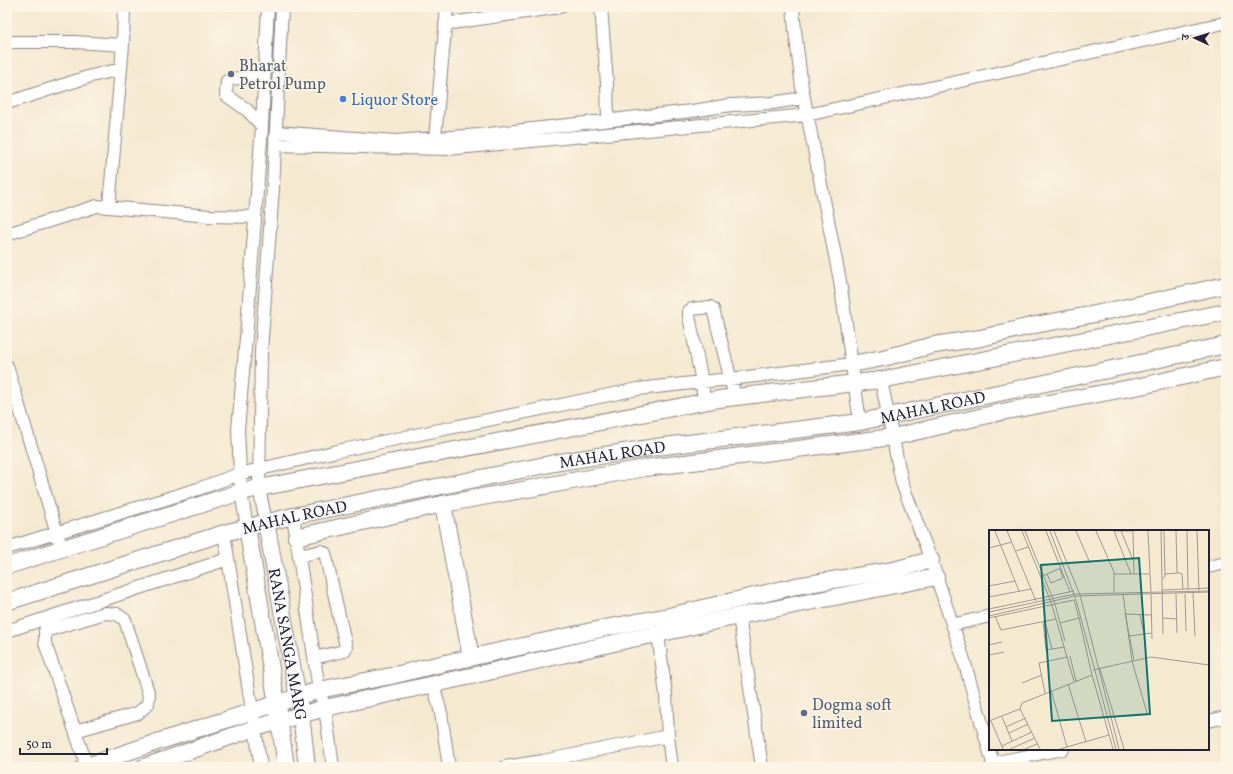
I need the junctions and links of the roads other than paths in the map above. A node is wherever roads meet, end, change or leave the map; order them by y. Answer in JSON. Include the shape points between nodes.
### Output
{"nodes":[{"id":1,"x":124,"y":7,"type":"edge"},
{"id":2,"x":268,"y":7,"type":"edge"},
{"id":3,"x":282,"y":7,"type":"edge"},
{"id":4,"x":447,"y":7,"type":"edge"},
{"id":5,"x":560,"y":7,"type":"edge"},
{"id":6,"x":601,"y":7,"type":"edge"},
{"id":7,"x":793,"y":7,"type":"edge"},
{"id":8,"x":1224,"y":23,"type":"dead end"},
{"id":9,"x":446,"y":24,"type":"junction"},
{"id":10,"x":7,"y":42,"type":"edge"},
{"id":11,"x":20,"y":42,"type":"junction"},
{"id":12,"x":123,"y":44,"type":"junction"},
{"id":13,"x":7,"y":47,"type":"edge"},
{"id":14,"x":121,"y":69,"type":"junction"},
{"id":15,"x":264,"y":71,"type":"junction"},
{"id":16,"x":804,"y":98,"type":"junction"},
{"id":17,"x":7,"y":103,"type":"edge"},
{"id":18,"x":807,"y":115,"type":"junction"},
{"id":19,"x":608,"y":120,"type":"junction"},
{"id":20,"x":262,"y":126,"type":"junction"},
{"id":21,"x":276,"y":132,"type":"junction"},
{"id":22,"x":435,"y":138,"type":"junction"},
{"id":23,"x":275,"y":145,"type":"junction"},
{"id":24,"x":109,"y":207,"type":"junction"},
{"id":25,"x":255,"y":217,"type":"junction"},
{"id":26,"x":7,"y":234,"type":"edge"},
{"id":27,"x":1226,"y":285,"type":"edge"},
{"id":28,"x":1226,"y":312,"type":"edge"},
{"id":29,"x":1226,"y":345,"type":"edge"},
{"id":30,"x":852,"y":364,"type":"junction"},
{"id":31,"x":7,"y":366,"type":"edge"},
{"id":32,"x":1226,"y":367,"type":"edge"},
{"id":33,"x":731,"y":379,"type":"junction"},
{"id":34,"x":881,"y":380,"type":"junction"},
{"id":35,"x":702,"y":382,"type":"junction"},
{"id":36,"x":854,"y":384,"type":"junction"},
{"id":37,"x":11,"y":394,"type":"edge"},
{"id":38,"x":735,"y":397,"type":"junction"},
{"id":39,"x":704,"y":402,"type":"junction"},
{"id":40,"x":889,"y":416,"type":"junction"},
{"id":41,"x":860,"y":422,"type":"junction"},
{"id":42,"x":894,"y":437,"type":"junction"},
{"id":43,"x":404,"y":438,"type":"junction"},
{"id":44,"x":408,"y":459,"type":"junction"},
{"id":45,"x":535,"y":467,"type":"junction"},
{"id":46,"x":260,"y":469,"type":"junction"},
{"id":47,"x":239,"y":474,"type":"junction"},
{"id":48,"x":538,"y":487,"type":"junction"},
{"id":49,"x":259,"y":488,"type":"junction"},
{"id":50,"x":241,"y":492,"type":"junction"},
{"id":51,"x":443,"y":504,"type":"junction"},
{"id":52,"x":293,"y":516,"type":"junction"},
{"id":53,"x":266,"y":522,"type":"junction"},
{"id":54,"x":247,"y":527,"type":"junction"},
{"id":55,"x":58,"y":532,"type":"junction"},
{"id":56,"x":224,"y":533,"type":"junction"},
{"id":57,"x":296,"y":537,"type":"junction"},
{"id":58,"x":7,"y":548,"type":"edge"},
{"id":59,"x":61,"y":549,"type":"junction"},
{"id":60,"x":299,"y":556,"type":"junction"},
{"id":61,"x":228,"y":559,"type":"junction"},
{"id":62,"x":931,"y":560,"type":"junction"},
{"id":63,"x":1226,"y":563,"type":"edge"},
{"id":64,"x":7,"y":566,"type":"edge"},
{"id":65,"x":1209,"y":567,"type":"edge"},
{"id":66,"x":936,"y":576,"type":"junction"},
{"id":67,"x":7,"y":602,"type":"edge"},
{"id":68,"x":739,"y":616,"type":"junction"},
{"id":69,"x":989,"y":616,"type":"edge"},
{"id":70,"x":44,"y":625,"type":"junction"},
{"id":71,"x":952,"y":625,"type":"junction"},
{"id":72,"x":7,"y":631,"type":"edge"},
{"id":73,"x":658,"y":634,"type":"junction"},
{"id":74,"x":314,"y":658,"type":"junction"},
{"id":75,"x":471,"y":658,"type":"junction"},
{"id":76,"x":434,"y":684,"type":"junction"},
{"id":77,"x":319,"y":690,"type":"junction"},
{"id":78,"x":298,"y":697,"type":"junction"},
{"id":79,"x":277,"y":704,"type":"junction"},
{"id":80,"x":325,"y":708,"type":"junction"},
{"id":81,"x":252,"y":711,"type":"junction"},
{"id":82,"x":301,"y":714,"type":"junction"},
{"id":83,"x":1226,"y":717,"type":"edge"},
{"id":84,"x":280,"y":721,"type":"junction"},
{"id":85,"x":1209,"y":721,"type":"edge"},
{"id":86,"x":255,"y":728,"type":"junction"},
{"id":87,"x":75,"y":731,"type":"junction"},
{"id":88,"x":668,"y":736,"type":"junction"},
{"id":89,"x":1059,"y":750,"type":"edge"},
{"id":90,"x":993,"y":765,"type":"edge"},
{"id":91,"x":86,"y":766,"type":"edge"},
{"id":92,"x":144,"y":767,"type":"edge"},
{"id":93,"x":261,"y":767,"type":"edge"},
{"id":94,"x":286,"y":767,"type":"edge"},
{"id":95,"x":307,"y":767,"type":"edge"},
{"id":96,"x":333,"y":767,"type":"edge"},
{"id":97,"x":449,"y":767,"type":"edge"},
{"id":98,"x":505,"y":767,"type":"edge"},
{"id":99,"x":672,"y":767,"type":"edge"},
{"id":100,"x":762,"y":767,"type":"edge"}],
"edges":[{"from":1,"to":12,"type":"street"},
{"from":2,"to":15,"type":"street"},
{"from":3,"to":21,"type":"street"},
{"from":4,"to":9,"type":"street"},
{"from":5,"to":9,"type":"street"},
{"from":6,"to":19,"type":"street"},
{"from":7,"to":16,"type":"street"},
{"from":8,"to":18,"type":"street"},
{"from":9,"to":22,"type":"street"},
{"from":10,"to":11,"type":"street"},
{"from":11,"to":12,"type":"street"},
{"from":11,"to":13,"type":"street"},
{"from":12,"to":14,"type":"street"},
{"from":14,"to":17,"type":"street"},
{"from":14,"to":24,"type":"street"},
{"from":15,"to":20,"type":"street"},
{"from":15,"to":20,"type":"street","via":[[251,77],[230,79],[226,86],[226,95],[247,110]]},
{"from":16,"to":18,"type":"street"},
{"from":16,"to":19,"type":"street"},
{"from":18,"to":23,"type":"street","via":[[446,149]]},
{"from":18,"to":30,"type":"street","via":[[840,281]]},
{"from":19,"to":22,"type":"street","via":[[479,136]]},
{"from":20,"to":25,"type":"street"},
{"from":21,"to":22,"type":"street","via":[[395,141]]},
{"from":21,"to":23,"type":"street"},
{"from":23,"to":46,"type":"street","via":[[261,352]]},
{"from":24,"to":25,"type":"street","via":[[209,216]]},
{"from":24,"to":26,"type":"street","via":[[97,206]]},
{"from":25,"to":47,"type":"street","via":[[238,430]]},
{"from":27,"to":30,"type":"main road"},
{"from":28,"to":34,"type":"main road","name":"MAHAL ROAD"},
{"from":29,"to":40,"type":"main road","name":"MAHAL ROAD"},
{"from":30,"to":33,"type":"street"},
{"from":30,"to":36,"type":"street"},
{"from":31,"to":37,"type":"street"},
{"from":32,"to":42,"type":"main road","via":[[1002,412]]},
{"from":33,"to":35,"type":"street"},
{"from":33,"to":35,"type":"street","via":[[715,313],[710,307],[689,311]]},
{"from":33,"to":38,"type":"street"},
{"from":34,"to":36,"type":"main road","name":"MAHAL ROAD"},
{"from":34,"to":40,"type":"street"},
{"from":35,"to":39,"type":"street"},
{"from":35,"to":43,"type":"street","via":[[638,389]]},
{"from":36,"to":38,"type":"main road","name":"MAHAL ROAD"},
{"from":36,"to":41,"type":"street"},
{"from":37,"to":55,"type":"street"},
{"from":38,"to":39,"type":"main road","name":"MAHAL ROAD"},
{"from":39,"to":44,"type":"main road","name":"MAHAL ROAD"},
{"from":40,"to":41,"type":"main road","name":"MAHAL ROAD"},
{"from":40,"to":42,"type":"street"},
{"from":41,"to":45,"type":"main road","name":"MAHAL ROAD","via":[[656,447]]},
{"from":42,"to":48,"type":"main road","via":[[645,468]]},
{"from":42,"to":62,"type":"street","via":[[902,483]]},
{"from":43,"to":44,"type":"street"},
{"from":43,"to":46,"type":"street"},
{"from":44,"to":49,"type":"main road","name":"MAHAL ROAD"},
{"from":45,"to":48,"type":"main road"},
{"from":45,"to":52,"type":"main road","name":"MAHAL ROAD"},
{"from":46,"to":47,"type":"street"},
{"from":46,"to":49,"type":"street"},
{"from":47,"to":50,"type":"street"},
{"from":47,"to":55,"type":"street"},
{"from":48,"to":51,"type":"main road"},
{"from":49,"to":50,"type":"main road","name":"MAHAL ROAD"},
{"from":49,"to":53,"type":"street"},
{"from":50,"to":54,"type":"street"},
{"from":50,"to":59,"type":"main road","name":"MAHAL ROAD"},
{"from":51,"to":57,"type":"main road"},
{"from":51,"to":75,"type":"main road"},
{"from":52,"to":53,"type":"main road","name":"MAHAL ROAD"},
{"from":52,"to":57,"type":"street"},
{"from":53,"to":54,"type":"main road","name":"MAHAL ROAD"},
{"from":53,"to":78,"type":"main road","name":"RANA SANGA MARG"},
{"from":54,"to":56,"type":"main road","name":"MAHAL ROAD"},
{"from":54,"to":79,"type":"main road","name":"RANA SANGA MARG"},
{"from":55,"to":58,"type":"street"},
{"from":55,"to":59,"type":"street"},
{"from":56,"to":61,"type":"street"},
{"from":56,"to":67,"type":"main road","name":"MAHAL ROAD"},
{"from":57,"to":60,"type":"street"},
{"from":59,"to":64,"type":"main road","name":"MAHAL ROAD"},
{"from":60,"to":74,"type":"street"},
{"from":60,"to":74,"type":"street","via":[[321,551],[325,553],[346,647],[344,651]]},
{"from":61,"to":70,"type":"street"},
{"from":61,"to":81,"type":"street"},
{"from":62,"to":66,"type":"street"},
{"from":62,"to":75,"type":"main road","via":[[894,570],[796,586]]},
{"from":63,"to":65,"type":"street"},
{"from":66,"to":68,"type":"main road"},
{"from":66,"to":71,"type":"street"},
{"from":68,"to":73,"type":"main road"},
{"from":68,"to":100,"type":"street"},
{"from":69,"to":71,"type":"street"},
{"from":70,"to":72,"type":"street"},
{"from":70,"to":87,"type":"street","via":[[45,643]]},
{"from":70,"to":87,"type":"street","via":[[105,613],[117,614],[125,620],[149,695],[148,704],[138,713]]},
{"from":71,"to":90,"type":"street"},
{"from":73,"to":76,"type":"main road"},
{"from":73,"to":88,"type":"street","via":[[666,695]]},
{"from":74,"to":77,"type":"street"},
{"from":75,"to":77,"type":"main road"},
{"from":76,"to":80,"type":"main road"},
{"from":76,"to":97,"type":"street","via":[[442,713]]},
{"from":77,"to":78,"type":"main road"},
{"from":77,"to":80,"type":"street"},
{"from":78,"to":79,"type":"main road"},
{"from":78,"to":82,"type":"main road","name":"RANA SANGA MARG"},
{"from":79,"to":81,"type":"main road"},
{"from":79,"to":84,"type":"main road","name":"RANA SANGA MARG"},
{"from":80,"to":82,"type":"main road"},
{"from":80,"to":96,"type":"street"},
{"from":81,"to":86,"type":"street"},
{"from":81,"to":91,"type":"main road"},
{"from":82,"to":84,"type":"main road"},
{"from":82,"to":95,"type":"main road","name":"RANA SANGA MARG"},
{"from":83,"to":85,"type":"street"},
{"from":84,"to":86,"type":"main road"},
{"from":84,"to":94,"type":"main road","name":"RANA SANGA MARG"},
{"from":86,"to":92,"type":"main road"},
{"from":86,"to":93,"type":"street"},
{"from":87,"to":91,"type":"street"},
{"from":88,"to":98,"type":"street"},
{"from":88,"to":99,"type":"street"},
{"from":89,"to":90,"type":"street"}]}
